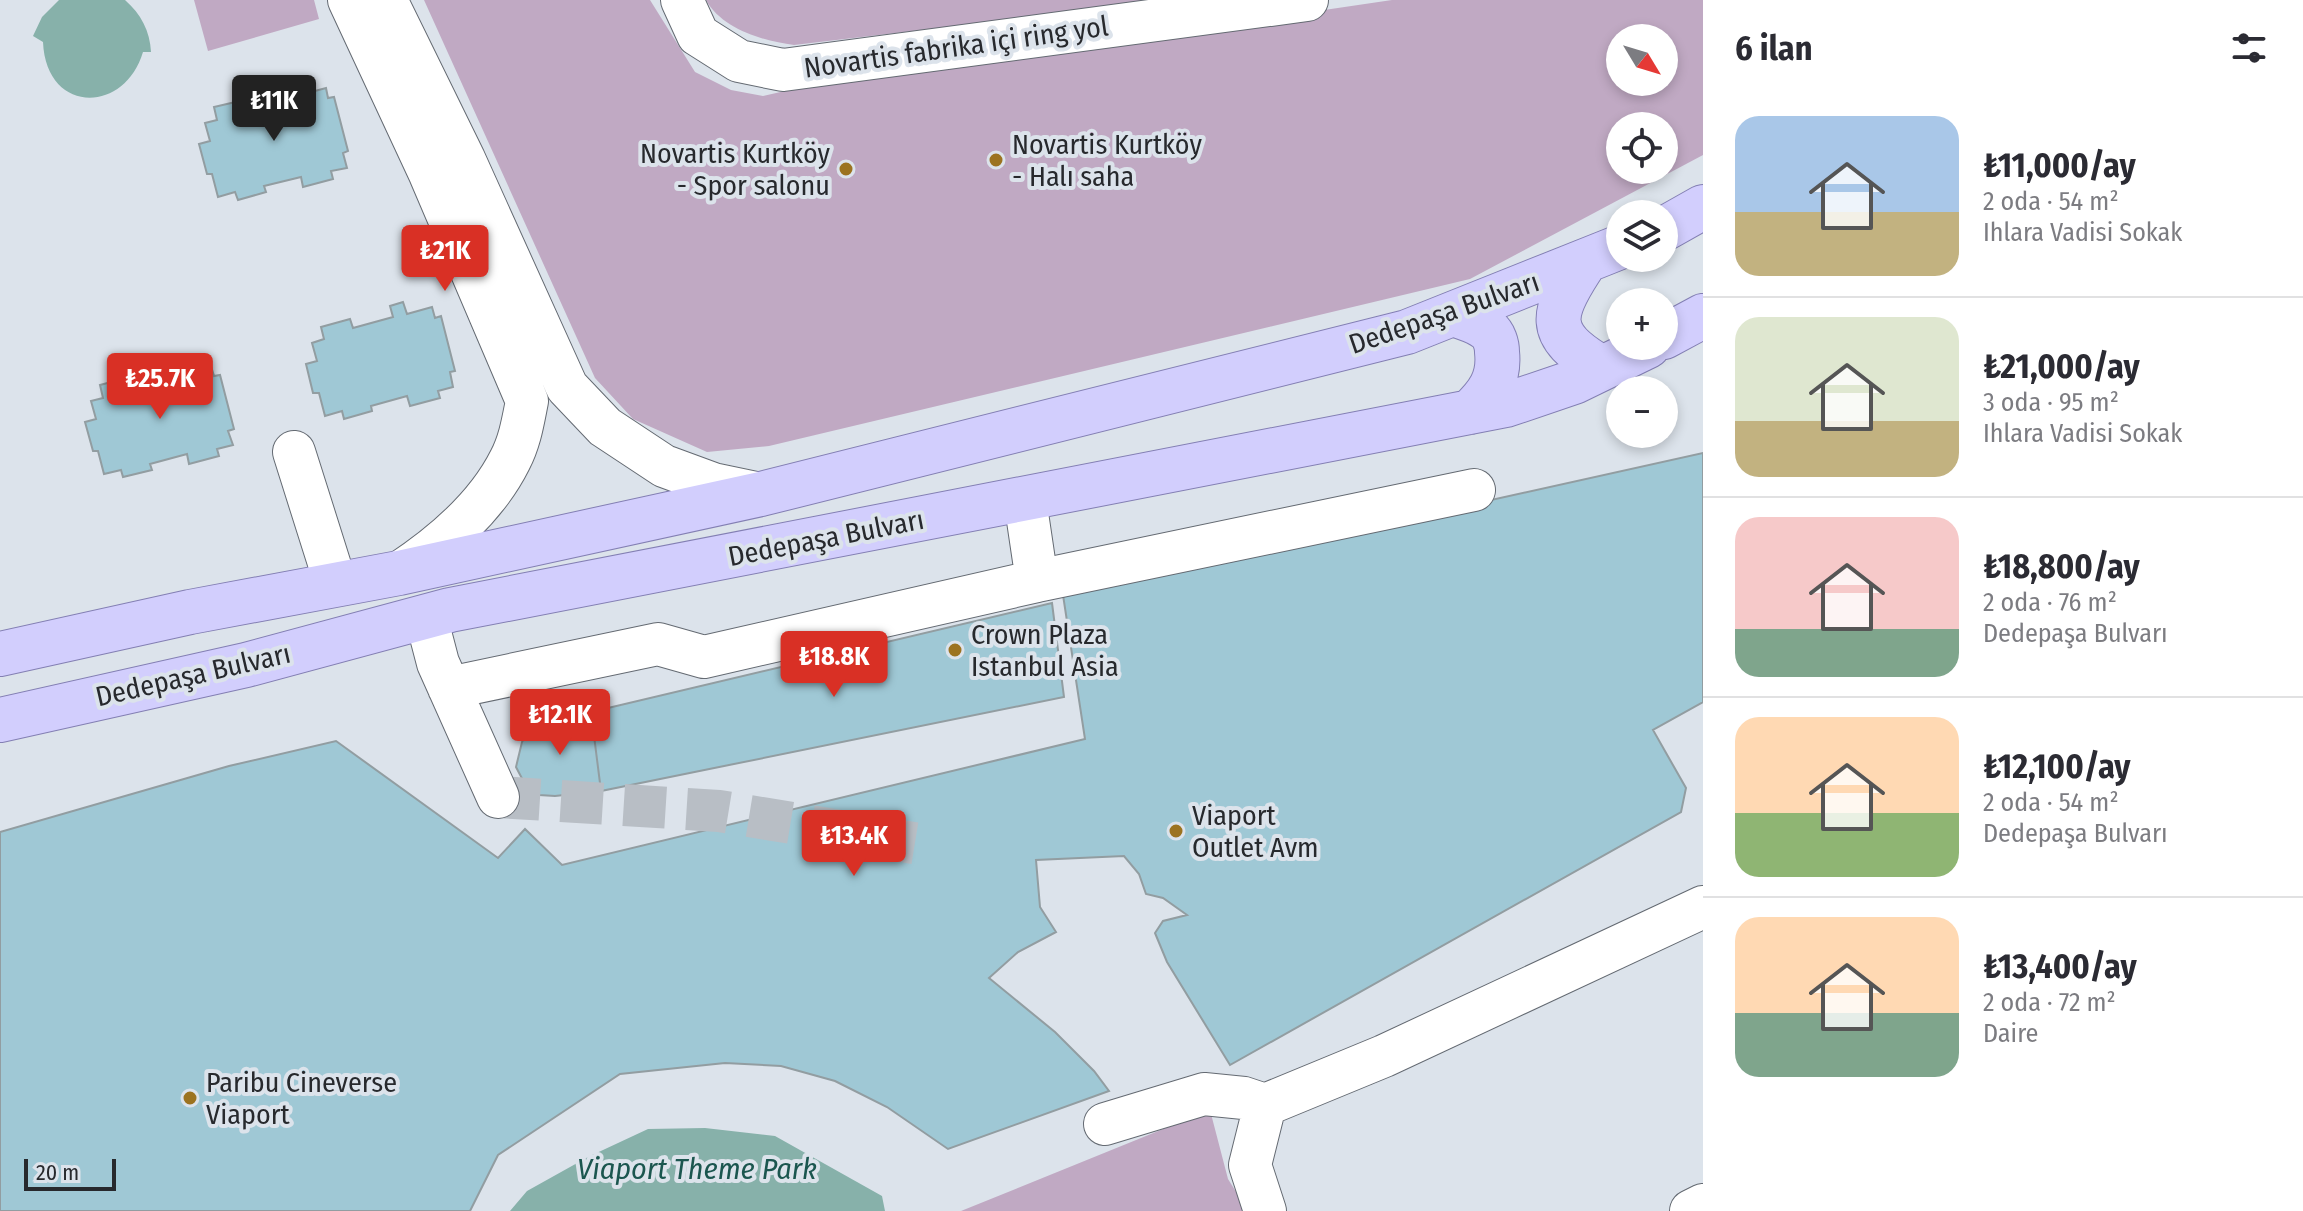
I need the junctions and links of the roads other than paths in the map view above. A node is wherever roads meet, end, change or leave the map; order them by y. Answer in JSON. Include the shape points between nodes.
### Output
{"nodes":[{"id":1,"x":349,"y":0,"type":"edge"},
{"id":2,"x":386,"y":0,"type":"edge"},
{"id":3,"x":682,"y":0,"type":"edge"},
{"id":4,"x":1307,"y":0,"type":"edge"},
{"id":5,"x":1703,"y":207,"type":"edge"},
{"id":6,"x":1678,"y":221,"type":"edge"},
{"id":7,"x":1602,"y":255,"type":"edge"},
{"id":8,"x":1454,"y":314,"type":"junction"},
{"id":9,"x":1703,"y":316,"type":"edge"},
{"id":10,"x":1678,"y":329,"type":"edge"},
{"id":11,"x":1619,"y":360,"type":"edge"},
{"id":12,"x":1602,"y":368,"type":"junction"},
{"id":13,"x":1470,"y":412,"type":"junction"},
{"id":14,"x":294,"y":452,"type":"dead end"},
{"id":15,"x":1474,"y":490,"type":"dead end"},
{"id":16,"x":761,"y":494,"type":"junction"},
{"id":17,"x":1025,"y":500,"type":"junction"},
{"id":18,"x":399,"y":573,"type":"junction"},
{"id":19,"x":1037,"y":581,"type":"junction"},
{"id":20,"x":336,"y":585,"type":"junction"},
{"id":21,"x":426,"y":617,"type":"junction"},
{"id":22,"x":0,"y":654,"type":"edge"},
{"id":23,"x":449,"y":688,"type":"junction"},
{"id":24,"x":0,"y":720,"type":"edge"},
{"id":25,"x":498,"y":797,"type":"dead end"},
{"id":26,"x":1703,"y":907,"type":"edge"},
{"id":27,"x":1265,"y":1105,"type":"junction"},
{"id":28,"x":1105,"y":1124,"type":"dead end"},
{"id":29,"x":1703,"y":1205,"type":"edge"},
{"id":30,"x":1265,"y":1211,"type":"edge"},
{"id":31,"x":1691,"y":1211,"type":"edge"}],
"edges":[{"from":1,"to":18,"type":"street","via":[[527,401],[510,460],[480,505],[435,549]]},
{"from":2,"to":16,"type":"street","via":[[567,387],[605,427],[664,466]]},
{"from":3,"to":4,"type":"street","name":"Novartis fabrika içi ring yol","via":[[698,35],[739,61],[783,70]]},
{"from":5,"to":6,"type":"main road"},
{"from":7,"to":8,"type":"main road","name":"Dedepaşa Bulvarı"},
{"from":7,"to":12,"type":"main road","via":[[1566,290],[1557,313],[1560,332],[1571,348]]},
{"from":8,"to":13,"type":"main road","via":[[1491,332],[1497,346],[1494,383]]},
{"from":8,"to":16,"type":"main road","name":"Dedepaşa Bulvarı","via":[[1392,336]]},
{"from":9,"to":10,"type":"main road"},
{"from":11,"to":12,"type":"main road","name":"Dedepaşa Bulvarı"},
{"from":12,"to":13,"type":"main road","name":"Dedepaşa Bulvarı","via":[[1506,405]]},
{"from":13,"to":17,"type":"main road","name":"Dedepaşa Bulvarı"},
{"from":14,"to":20,"type":"street"},
{"from":15,"to":19,"type":"street"},
{"from":16,"to":18,"type":"main road","name":"Dedepaşa Bulvarı"},
{"from":17,"to":19,"type":"street"},
{"from":17,"to":21,"type":"main road","name":"Dedepaşa Bulvarı"},
{"from":18,"to":20,"type":"main road","name":"Dedepaşa Bulvarı"},
{"from":19,"to":23,"type":"street","via":[[704,657],[658,644]]},
{"from":20,"to":22,"type":"main road","name":"Dedepaşa Bulvarı"},
{"from":21,"to":23,"type":"street"},
{"from":21,"to":24,"type":"main road","name":"Dedepaşa Bulvarı","via":[[246,665]]},
{"from":23,"to":25,"type":"street"},
{"from":26,"to":27,"type":"street","via":[[1384,1056]]},
{"from":27,"to":28,"type":"street","via":[[1204,1094]]},
{"from":27,"to":30,"type":"street","via":[[1250,1165]]},
{"from":29,"to":31,"type":"street"}]}
